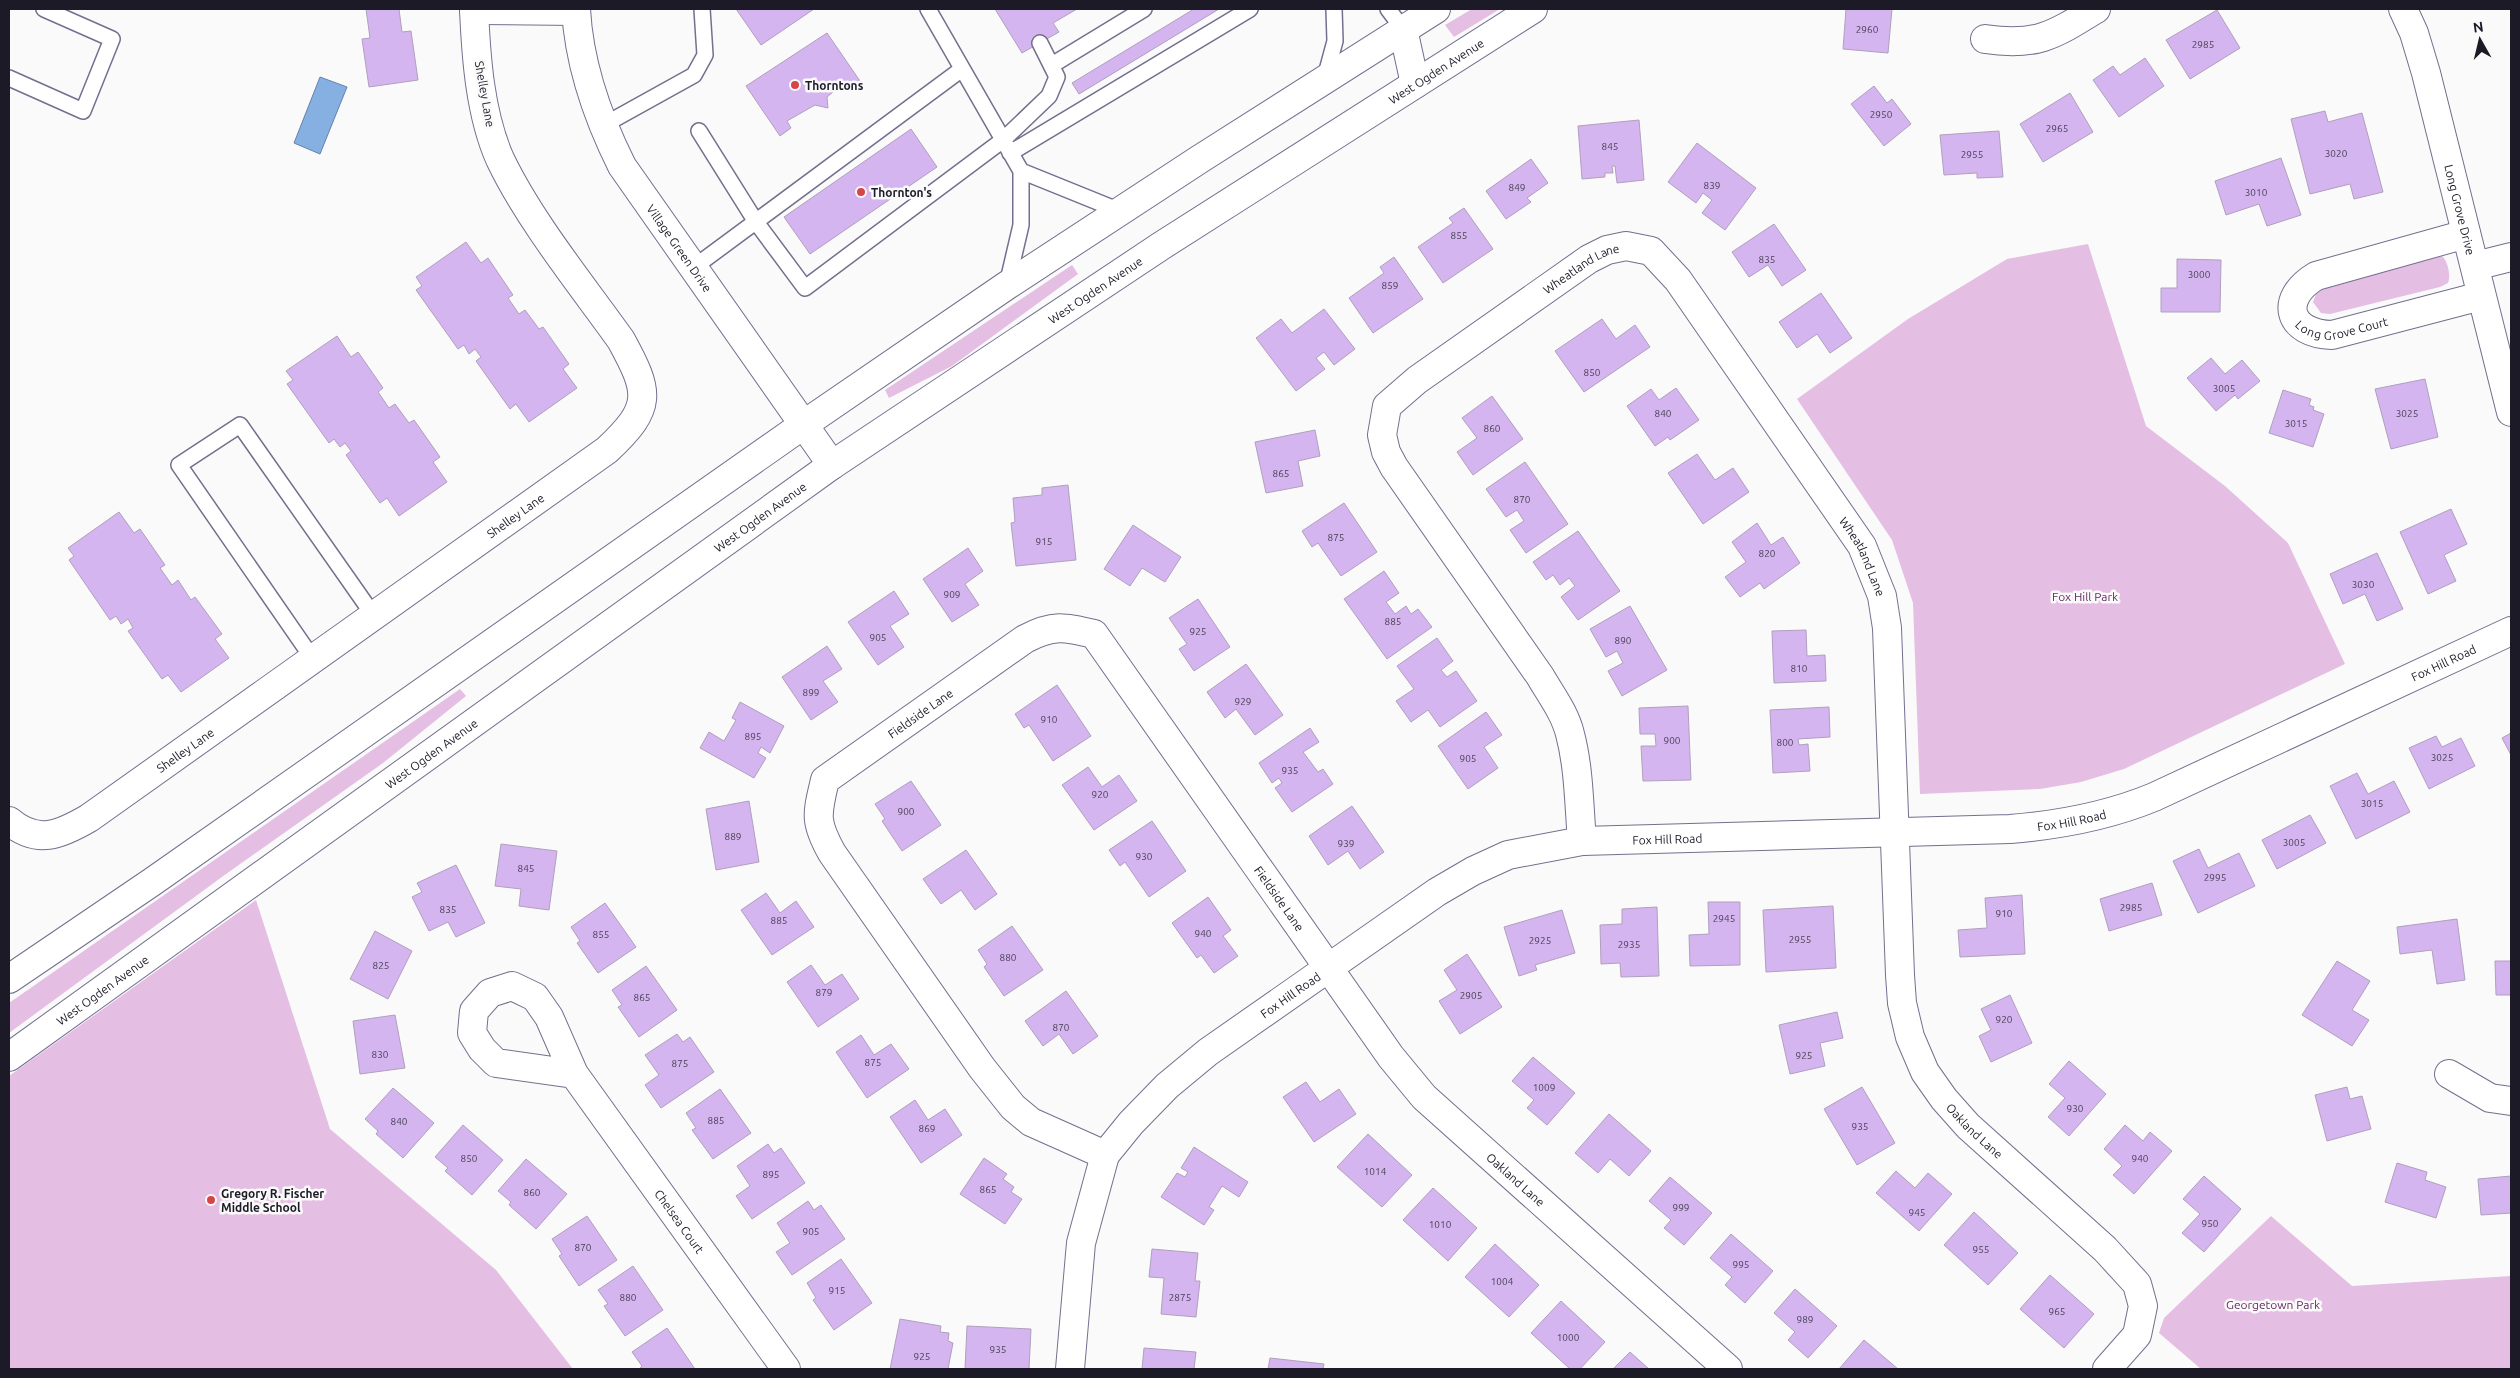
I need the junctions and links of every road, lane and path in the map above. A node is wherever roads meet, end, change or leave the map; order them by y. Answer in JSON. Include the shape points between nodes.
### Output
{"nodes":[{"id":1,"x":44,"y":9,"type":"edge"},
{"id":2,"x":702,"y":9,"type":"edge"},
{"id":3,"x":928,"y":9,"type":"edge"},
{"id":4,"x":1144,"y":9,"type":"edge"},
{"id":5,"x":1250,"y":9,"type":"edge"},
{"id":6,"x":1334,"y":9,"type":"edge"},
{"id":7,"x":1436,"y":9,"type":"edge"},
{"id":8,"x":1533,"y":9,"type":"edge"},
{"id":9,"x":2096,"y":9,"type":"edge"},
{"id":10,"x":2403,"y":9,"type":"edge"},
{"id":11,"x":474,"y":10,"type":"edge"},
{"id":12,"x":576,"y":10,"type":"edge"},
{"id":13,"x":1396,"y":19,"type":"edge"},
{"id":14,"x":1985,"y":40,"type":"dead end"},
{"id":15,"x":1040,"y":43,"type":"dead end"},
{"id":16,"x":1052,"y":65,"type":"junction"},
{"id":17,"x":962,"y":69,"type":"junction"},
{"id":18,"x":9,"y":78,"type":"edge"},
{"id":19,"x":1325,"y":81,"type":"junction"},
{"id":20,"x":1415,"y":84,"type":"junction"},
{"id":21,"x":602,"y":126,"type":"junction"},
{"id":22,"x":699,"y":131,"type":"dead end"},
{"id":23,"x":1007,"y":146,"type":"junction"},
{"id":24,"x":1021,"y":171,"type":"junction"},
{"id":25,"x":1120,"y":211,"type":"junction"},
{"id":26,"x":756,"y":222,"type":"junction"},
{"id":27,"x":2466,"y":234,"type":"junction"},
{"id":28,"x":2511,"y":256,"type":"edge"},
{"id":29,"x":2474,"y":266,"type":"junction"},
{"id":30,"x":693,"y":268,"type":"junction"},
{"id":31,"x":1006,"y":286,"type":"junction"},
{"id":32,"x":2481,"y":296,"type":"junction"},
{"id":33,"x":2511,"y":412,"type":"edge"},
{"id":34,"x":803,"y":425,"type":"junction"},
{"id":35,"x":832,"y":465,"type":"junction"},
{"id":36,"x":374,"y":616,"type":"junction"},
{"id":37,"x":2511,"y":631,"type":"edge"},
{"id":38,"x":313,"y":659,"type":"junction"},
{"id":39,"x":9,"y":821,"type":"edge"},
{"id":40,"x":1895,"y":833,"type":"junction"},
{"id":41,"x":1582,"y":840,"type":"junction"},
{"id":42,"x":1329,"y":968,"type":"junction"},
{"id":43,"x":9,"y":979,"type":"edge"},
{"id":44,"x":9,"y":1057,"type":"edge"},
{"id":45,"x":574,"y":1074,"type":"dead end"},
{"id":46,"x":2449,"y":1074,"type":"dead end"},
{"id":47,"x":2511,"y":1101,"type":"edge"},
{"id":48,"x":1105,"y":1154,"type":"junction"},
{"id":49,"x":786,"y":1369,"type":"edge"},
{"id":50,"x":1070,"y":1369,"type":"edge"},
{"id":51,"x":1728,"y":1369,"type":"edge"},
{"id":52,"x":2106,"y":1369,"type":"edge"}],
"edges":[{"from":1,"to":18,"type":"lane","via":[[112,39],[83,111]]},
{"from":2,"to":21,"type":"lane","via":[[705,55],[694,75]]},
{"from":3,"to":17,"type":"lane"},
{"from":4,"to":16,"type":"lane"},
{"from":5,"to":23,"type":"lane"},
{"from":6,"to":19,"type":"lane","via":[[1335,41]]},
{"from":7,"to":13,"type":"street"},
{"from":8,"to":20,"type":"street","name":"West Ogden Avenue"},
{"from":9,"to":14,"type":"street","via":[[2057,33],[2035,40],[2010,43]]},
{"from":10,"to":27,"type":"street","name":"Long Grove Drive","via":[[2426,73]]},
{"from":11,"to":12,"type":"street"},
{"from":11,"to":36,"type":"street","name":"Shelley Lane","via":[[488,121],[500,157],[521,198],[621,340],[642,386],[642,408],[629,430],[607,450]]},
{"from":12,"to":21,"type":"street","name":"Village Green Drive","via":[[582,61]]},
{"from":13,"to":19,"type":"street"},
{"from":13,"to":20,"type":"street"},
{"from":15,"to":16,"type":"lane"},
{"from":16,"to":23,"type":"lane","via":[[1057,77],[1049,96]]},
{"from":17,"to":23,"type":"lane"},
{"from":17,"to":26,"type":"lane"},
{"from":19,"to":25,"type":"street"},
{"from":20,"to":35,"type":"street","name":"West Ogden Avenue","via":[[1161,246]]},
{"from":21,"to":30,"type":"street","name":"Village Green Drive","via":[[622,166]]},
{"from":22,"to":26,"type":"lane"},
{"from":23,"to":24,"type":"lane"},
{"from":23,"to":26,"type":"lane","via":[[805,288]]},
{"from":24,"to":25,"type":"lane"},
{"from":24,"to":31,"type":"lane","via":[[1021,226]]},
{"from":25,"to":31,"type":"street"},
{"from":26,"to":30,"type":"lane"},
{"from":27,"to":29,"type":"street","name":"Long Grove Drive"},
{"from":27,"to":32,"type":"street","name":"Long Grove Court","via":[[2316,276],[2302,284],[2293,297],[2294,313],[2301,327],[2314,334],[2332,335]]},
{"from":28,"to":29,"type":"street"},
{"from":29,"to":32,"type":"street","name":"Long Grove Drive"},
{"from":30,"to":34,"type":"street","name":"Village Green Drive"},
{"from":31,"to":34,"type":"street"},
{"from":32,"to":33,"type":"street","name":"Long Grove Drive"},
{"from":34,"to":35,"type":"street","name":"Village Green Drive"},
{"from":34,"to":43,"type":"street"},
{"from":35,"to":44,"type":"street","name":"West Ogden Avenue"},
{"from":36,"to":38,"type":"street","name":"Shelley Lane"},
{"from":36,"to":38,"type":"lane","via":[[240,425],[179,466]]},
{"from":37,"to":40,"type":"street","name":"Fox Hill Road","via":[[2132,806],[2042,826]]},
{"from":38,"to":39,"type":"street","name":"Shelley Lane","via":[[70,829],[49,836],[30,835]]},
{"from":40,"to":41,"type":"street","name":"Fox Hill Road"},
{"from":40,"to":41,"type":"street","name":"Wheatland Lane","via":[[1887,628],[1882,596],[1873,569],[1846,520],[1678,280],[1651,250],[1626,246],[1607,250],[1589,259],[1417,380],[1387,406],[1382,435],[1394,468],[1560,709],[1570,733],[1576,768]]},
{"from":40,"to":52,"type":"street","name":"Oakland Lane","via":[[1902,1003],[1910,1036],[1925,1072],[1968,1126],[2105,1249],[2137,1284],[2143,1306],[2137,1335]]},
{"from":41,"to":42,"type":"street","name":"Fox Hill Road","via":[[1508,856],[1473,871],[1437,892]]},
{"from":42,"to":48,"type":"street","name":"Fox Hill Road","via":[[1208,1052],[1167,1086]]},
{"from":42,"to":48,"type":"street","name":"Fieldside Lane","via":[[1094,634],[1062,626],[1042,630],[825,780],[817,813],[821,833],[982,1068],[1013,1107],[1031,1122]]},
{"from":42,"to":51,"type":"street","name":"Oakland Lane","via":[[1391,1057],[1424,1097]]},
{"from":45,"to":49,"type":"street","name":"Chelsea Court"},
{"from":46,"to":47,"type":"street","via":[[2490,1098]]},
{"from":48,"to":50,"type":"street","name":"Fox Hill Road","via":[[1081,1243]]}]}
